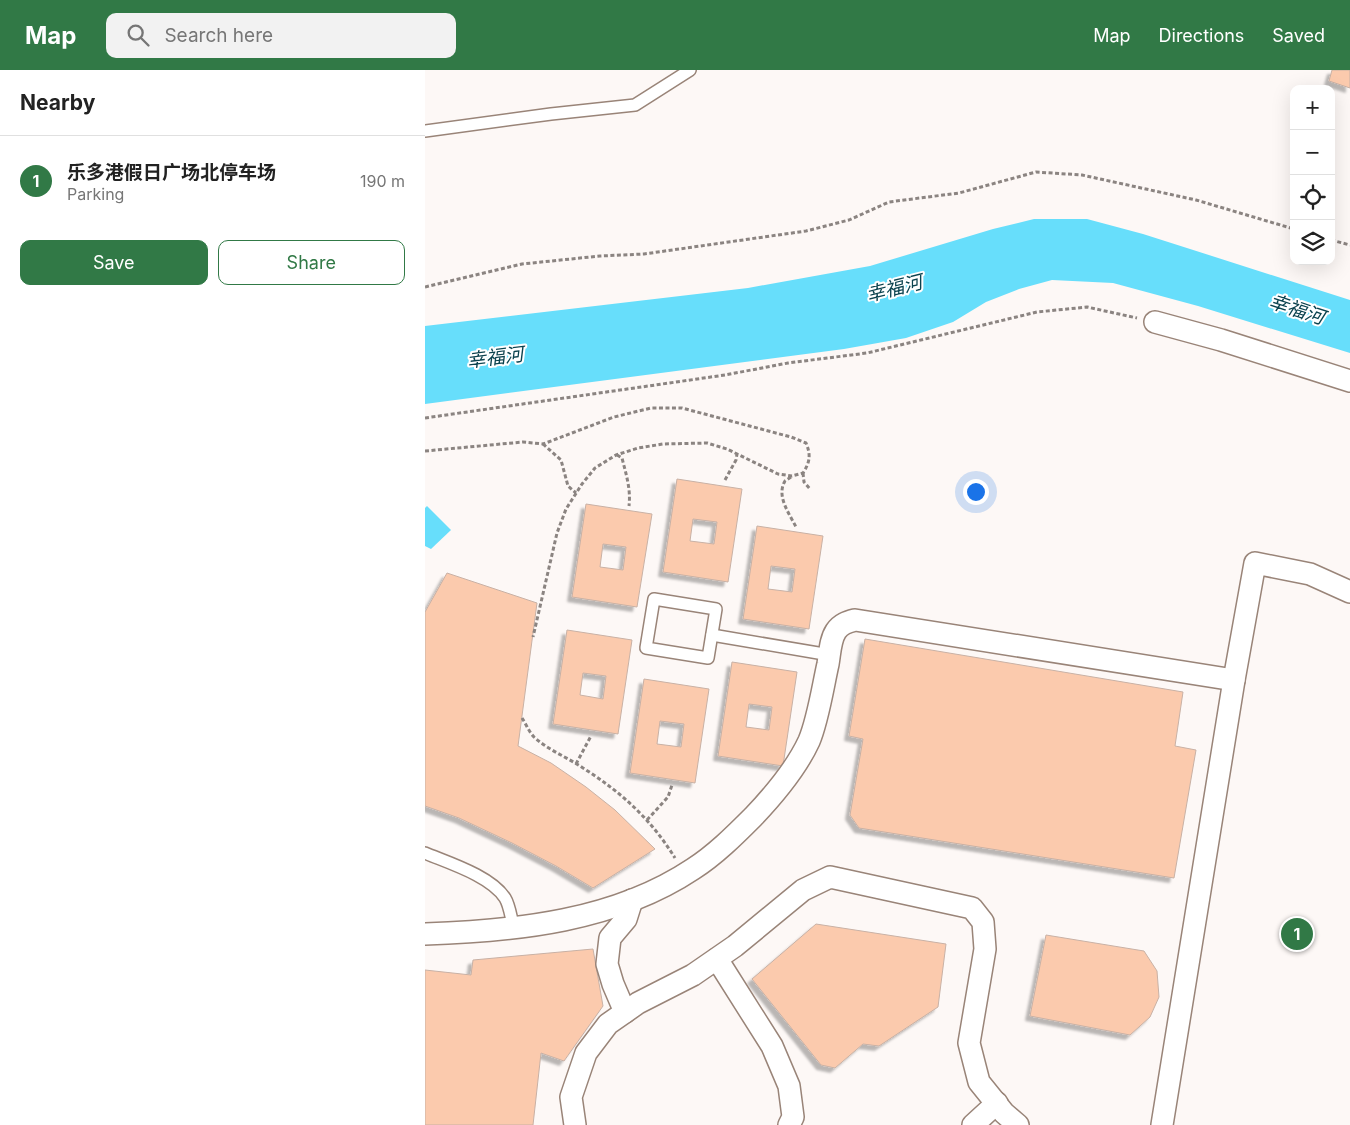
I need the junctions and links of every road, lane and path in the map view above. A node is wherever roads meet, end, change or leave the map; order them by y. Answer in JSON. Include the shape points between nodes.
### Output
{"nodes":[{"id":1,"x":690,"y":70,"type":"edge"},
{"id":2,"x":425,"y":131,"type":"edge"},
{"id":3,"x":1290,"y":228,"type":"edge"},
{"id":4,"x":1335,"y":241,"type":"edge"},
{"id":5,"x":1350,"y":245,"type":"edge"},
{"id":6,"x":425,"y":288,"type":"edge"},
{"id":7,"x":1155,"y":322,"type":"joint"},
{"id":8,"x":1350,"y":381,"type":"edge"},
{"id":9,"x":425,"y":418,"type":"edge"},
{"id":10,"x":543,"y":444,"type":"junction"},
{"id":11,"x":425,"y":451,"type":"edge"},
{"id":12,"x":737,"y":454,"type":"junction"},
{"id":13,"x":616,"y":455,"type":"junction"},
{"id":14,"x":803,"y":473,"type":"junction"},
{"id":15,"x":792,"y":476,"type":"junction"},
{"id":16,"x":725,"y":480,"type":"dead end"},
{"id":17,"x":810,"y":490,"type":"dead end"},
{"id":18,"x":576,"y":492,"type":"junction"},
{"id":19,"x":629,"y":506,"type":"dead end"},
{"id":20,"x":796,"y":528,"type":"dead end"},
{"id":21,"x":1350,"y":592,"type":"edge"},
{"id":22,"x":712,"y":636,"type":"junction"},
{"id":23,"x":533,"y":637,"type":"dead end"},
{"id":24,"x":830,"y":655,"type":"junction"},
{"id":25,"x":1234,"y":680,"type":"junction"},
{"id":26,"x":522,"y":718,"type":"dead end"},
{"id":27,"x":591,"y":736,"type":"dead end"},
{"id":28,"x":576,"y":764,"type":"junction"},
{"id":29,"x":672,"y":785,"type":"dead end"},
{"id":30,"x":647,"y":820,"type":"junction"},
{"id":31,"x":425,"y":853,"type":"edge"},
{"id":32,"x":684,"y":874,"type":"junction"},
{"id":33,"x":632,"y":900,"type":"junction"},
{"id":34,"x":514,"y":928,"type":"junction"},
{"id":35,"x":425,"y":934,"type":"edge"},
{"id":36,"x":717,"y":959,"type":"junction"},
{"id":37,"x":625,"y":1012,"type":"junction"},
{"id":38,"x":997,"y":1103,"type":"junction"},
{"id":39,"x":575,"y":1125,"type":"edge"},
{"id":40,"x":789,"y":1125,"type":"edge"},
{"id":41,"x":973,"y":1125,"type":"edge"},
{"id":42,"x":1017,"y":1125,"type":"edge"},
{"id":43,"x":1163,"y":1125,"type":"edge"}],
"edges":[{"from":1,"to":2,"type":"lane","via":[[635,105]]},
{"from":3,"to":6,"type":"path","via":[[1196,200],[1082,175],[1036,172],[959,193],[889,202],[849,220],[806,231],[645,254],[522,264]]},
{"from":4,"to":5,"type":"path"},
{"from":7,"to":8,"type":"street"},
{"from":7,"to":9,"type":"path","via":[[1087,308],[1037,312],[867,354]]},
{"from":10,"to":11,"type":"path","via":[[523,442]]},
{"from":10,"to":14,"type":"path","via":[[614,417],[651,408],[682,408],[806,442],[809,464]]},
{"from":10,"to":18,"type":"path","via":[[561,460],[568,486]]},
{"from":12,"to":13,"type":"path","via":[[707,443],[686,442],[638,448]]},
{"from":12,"to":15,"type":"path","via":[[778,474]]},
{"from":12,"to":16,"type":"path","via":[[737,460]]},
{"from":13,"to":18,"type":"path","via":[[595,468]]},
{"from":13,"to":19,"type":"path","via":[[622,458],[627,477]]},
{"from":14,"to":15,"type":"path"},
{"from":14,"to":17,"type":"path","via":[[804,482]]},
{"from":15,"to":20,"type":"path","via":[[785,480],[781,493]]},
{"from":18,"to":23,"type":"path","via":[[557,533]]},
{"from":21,"to":25,"type":"street","via":[[1310,574],[1255,563]]},
{"from":22,"to":22,"type":"lane","via":[[716,609],[654,599],[646,648],[708,658]]},
{"from":22,"to":24,"type":"lane"},
{"from":24,"to":25,"type":"street","via":[[836,631],[843,623],[855,620]]},
{"from":24,"to":32,"type":"street","via":[[809,740],[793,767],[765,804],[738,832]]},
{"from":25,"to":43,"type":"street"},
{"from":26,"to":28,"type":"path","via":[[533,736]]},
{"from":27,"to":28,"type":"path"},
{"from":28,"to":30,"type":"path","via":[[634,805]]},
{"from":29,"to":30,"type":"path","via":[[668,797]]},
{"from":30,"to":32,"type":"path"},
{"from":31,"to":34,"type":"lane","via":[[495,886],[505,899]]},
{"from":32,"to":33,"type":"street"},
{"from":33,"to":34,"type":"street","via":[[558,921]]},
{"from":33,"to":37,"type":"street","via":[[626,918],[610,938],[607,964]]},
{"from":34,"to":35,"type":"street"},
{"from":36,"to":37,"type":"street"},
{"from":36,"to":38,"type":"street","via":[[803,890],[830,877],[972,908],[983,922],[985,949],[969,1043],[979,1082]]},
{"from":36,"to":40,"type":"street","via":[[772,1046],[789,1086],[793,1117]]},
{"from":37,"to":39,"type":"street","via":[[608,1024],[586,1053],[571,1097]]},
{"from":38,"to":41,"type":"street"},
{"from":38,"to":42,"type":"street"}]}
